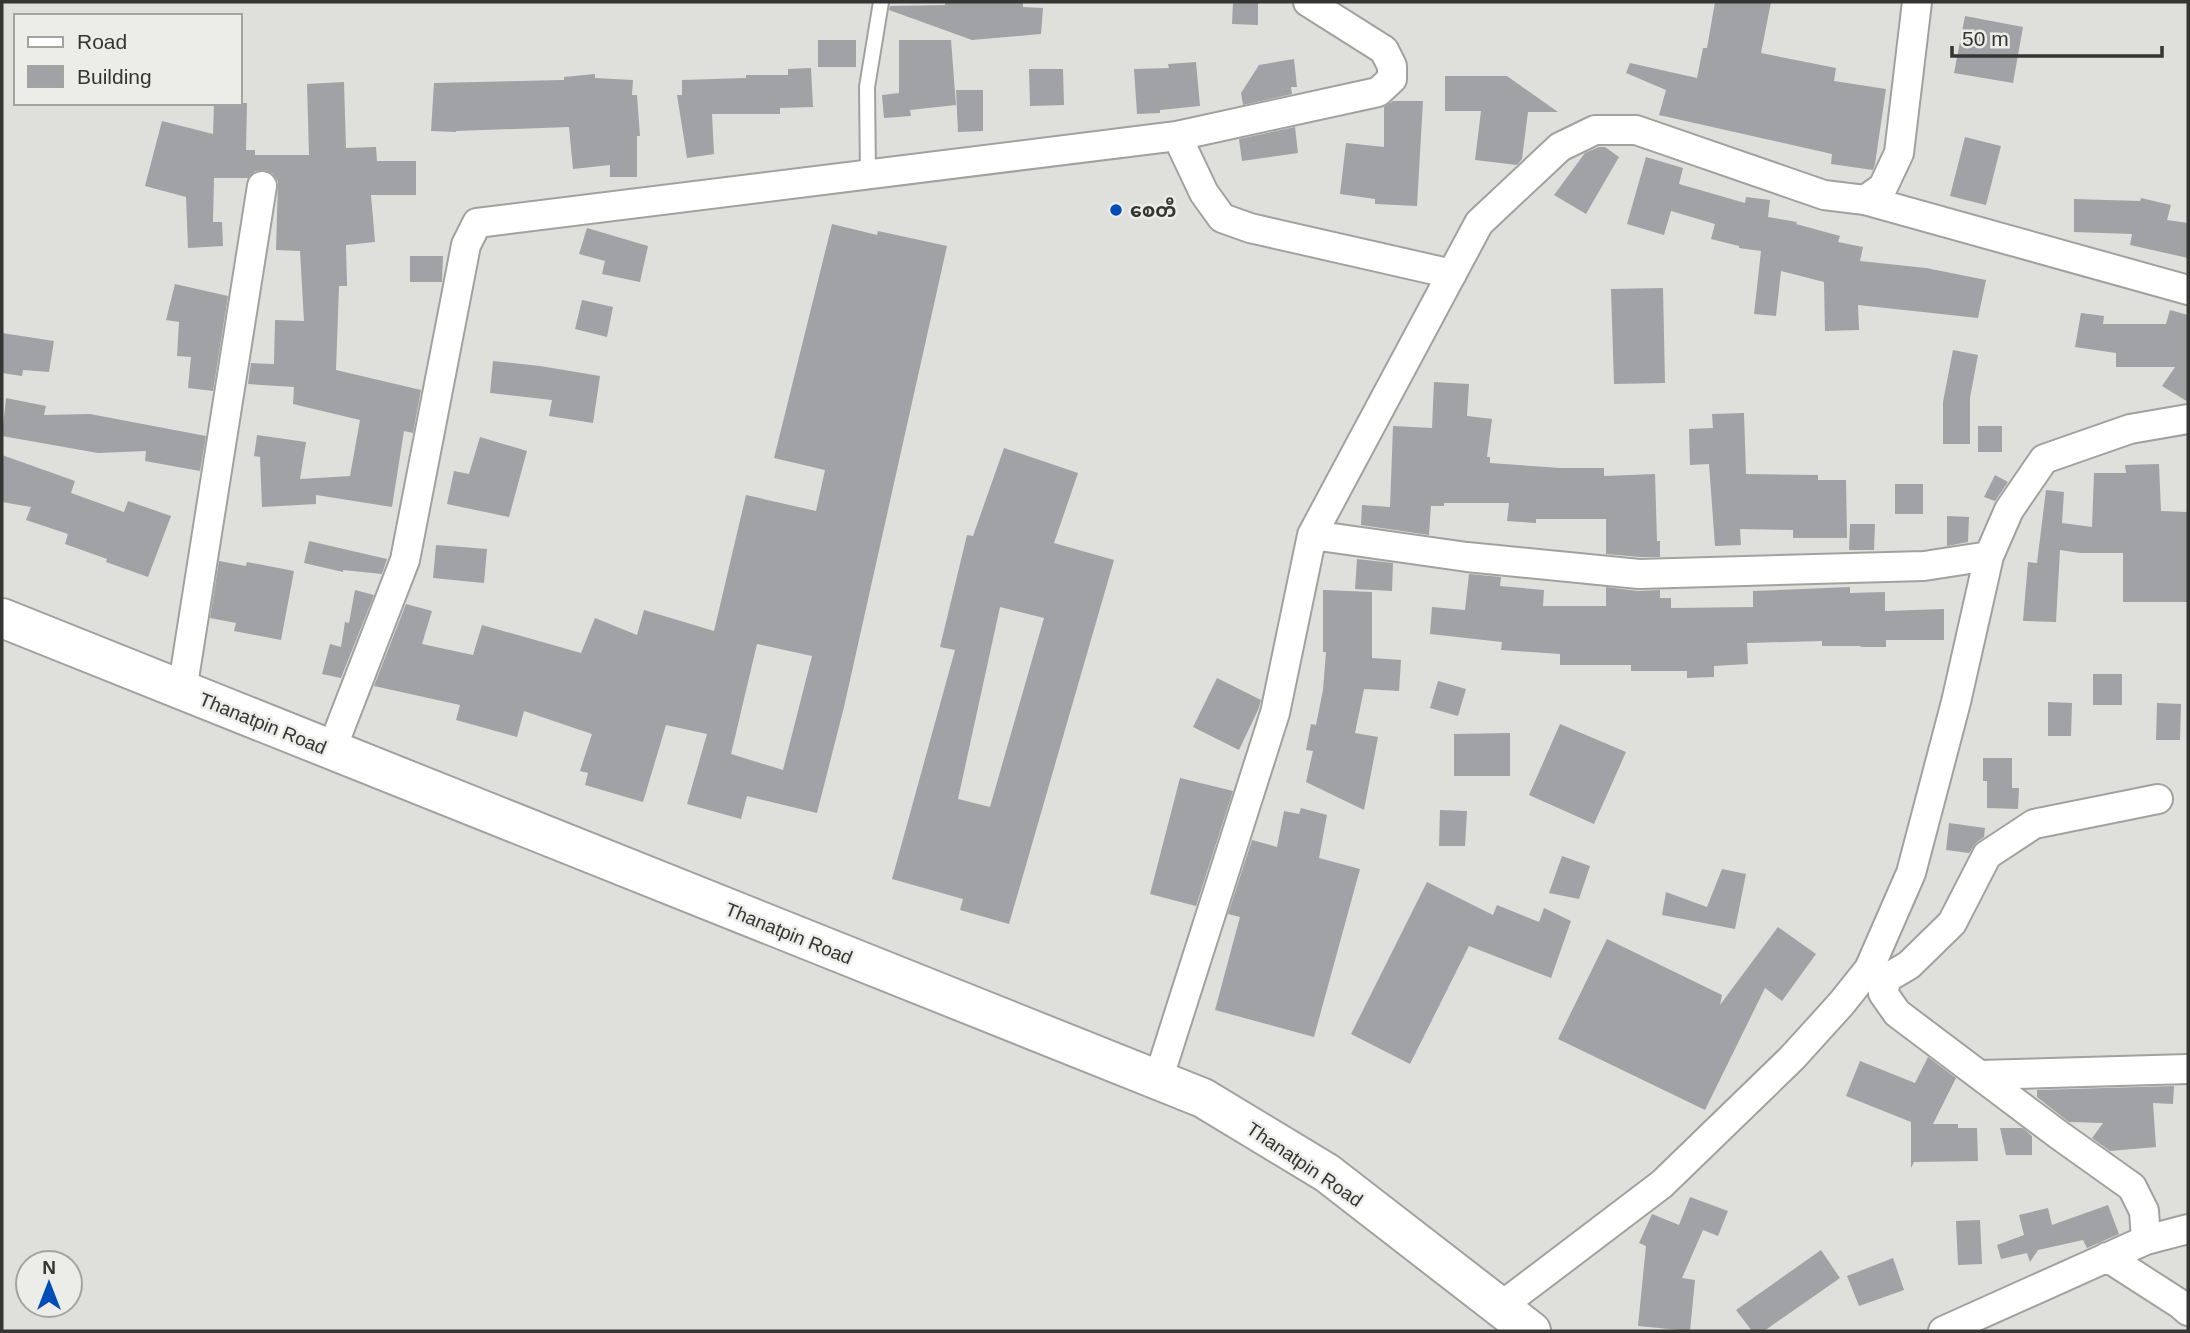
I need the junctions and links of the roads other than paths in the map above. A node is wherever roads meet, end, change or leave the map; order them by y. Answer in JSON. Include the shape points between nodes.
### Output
{"nodes":[{"id":1,"x":881,"y":2,"type":"edge"},
{"id":2,"x":1308,"y":2,"type":"edge"},
{"id":3,"x":1917,"y":2,"type":"edge"},
{"id":4,"x":1177,"y":136,"type":"junction"},
{"id":5,"x":868,"y":175,"type":"junction"},
{"id":6,"x":262,"y":186,"type":"dead end"},
{"id":7,"x":1865,"y":200,"type":"junction"},
{"id":8,"x":1452,"y":274,"type":"junction"},
{"id":9,"x":2188,"y":290,"type":"edge"},
{"id":10,"x":2188,"y":419,"type":"edge"},
{"id":11,"x":1312,"y":535,"type":"junction"},
{"id":12,"x":1989,"y":556,"type":"junction"},
{"id":13,"x":2,"y":618,"type":"edge"},
{"id":14,"x":182,"y":691,"type":"junction"},
{"id":15,"x":331,"y":751,"type":"junction"},
{"id":16,"x":2158,"y":799,"type":"dead end"},
{"id":17,"x":2188,"y":1069,"type":"edge"},
{"id":18,"x":1980,"y":1075,"type":"junction"},
{"id":19,"x":1158,"y":1080,"type":"junction"},
{"id":20,"x":2188,"y":1229,"type":"edge"},
{"id":21,"x":2146,"y":1240,"type":"junction"},
{"id":22,"x":2107,"y":1257,"type":"junction"},
{"id":23,"x":1500,"y":1307,"type":"junction"},
{"id":24,"x":2188,"y":1311,"type":"edge"},
{"id":25,"x":1531,"y":1331,"type":"edge"},
{"id":26,"x":1943,"y":1331,"type":"edge"}],
"edges":[{"from":1,"to":5,"type":"lane","via":[[867,87]]},
{"from":2,"to":4,"type":"street","via":[[1384,50],[1392,79],[1378,92]]},
{"from":3,"to":7,"type":"street","via":[[1899,153],[1883,187]]},
{"from":4,"to":5,"type":"street"},
{"from":4,"to":8,"type":"street","via":[[1204,193],[1222,218]]},
{"from":5,"to":15,"type":"street","via":[[477,223],[466,245],[405,560]]},
{"from":6,"to":14,"type":"street"},
{"from":7,"to":8,"type":"street","via":[[1824,195],[1636,130],[1595,130],[1560,147],[1479,223]]},
{"from":7,"to":9,"type":"street"},
{"from":8,"to":11,"type":"street"},
{"from":10,"to":12,"type":"street","via":[[2130,429],[2044,459],[2009,510]]},
{"from":11,"to":12,"type":"street","via":[[1639,574],[1924,566]]},
{"from":11,"to":19,"type":"street","via":[[1275,713]]},
{"from":12,"to":23,"type":"street","via":[[1911,873],[1869,969],[1792,1058],[1662,1184]]},
{"from":13,"to":14,"type":"main road","name":"Thanatpin Road"},
{"from":14,"to":15,"type":"main road","name":"Thanatpin Road"},
{"from":15,"to":19,"type":"main road","name":"Thanatpin Road"},
{"from":16,"to":18,"type":"street","via":[[2034,824],[1987,855],[1952,923],[1909,965],[1887,978],[1883,993],[1897,1013]]},
{"from":17,"to":18,"type":"street"},
{"from":18,"to":21,"type":"street","via":[[2132,1186],[2144,1211]]},
{"from":19,"to":23,"type":"main road","name":"Thanatpin Road","via":[[1203,1098],[1327,1173]]},
{"from":20,"to":21,"type":"street"},
{"from":21,"to":22,"type":"street"},
{"from":22,"to":24,"type":"street"},
{"from":22,"to":26,"type":"street"},
{"from":23,"to":25,"type":"main road","name":"Thanatpin Road"}]}
